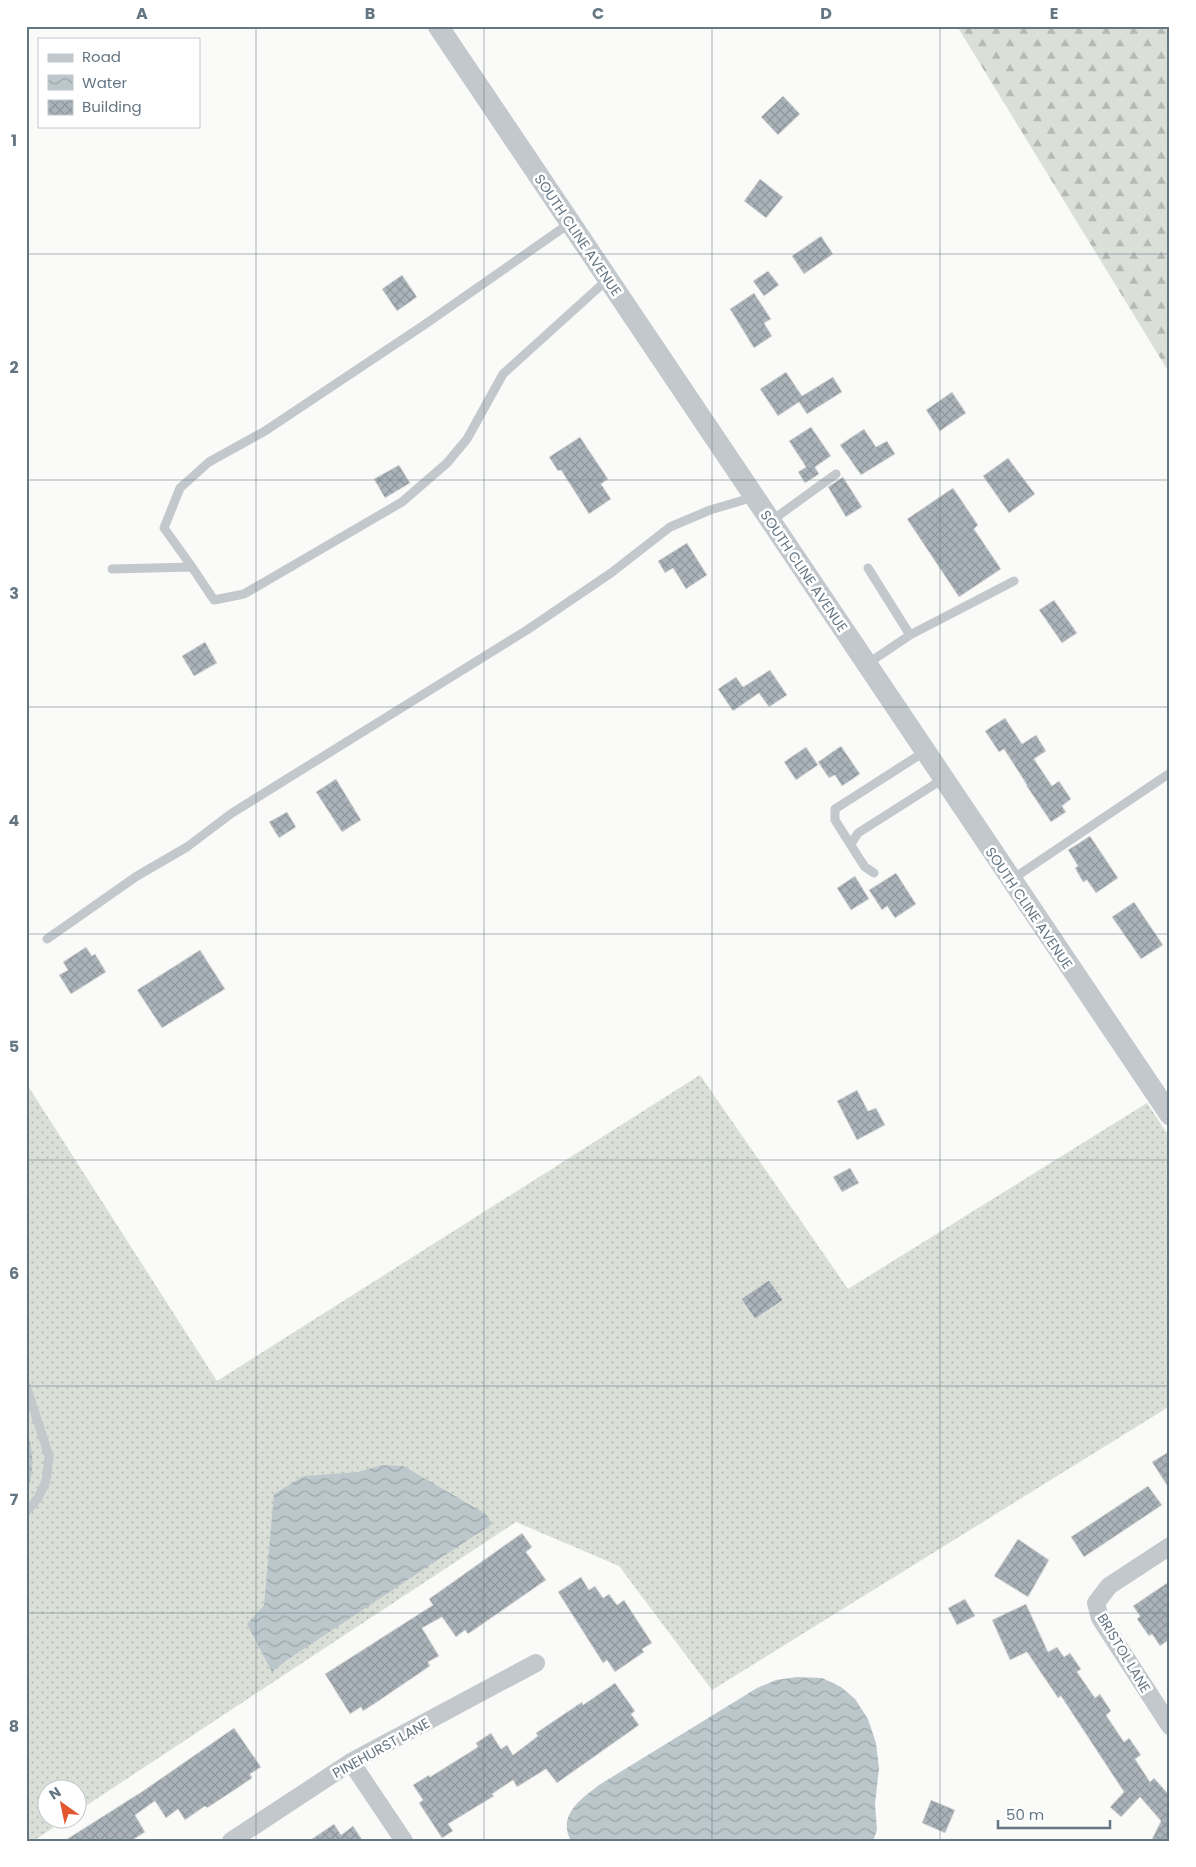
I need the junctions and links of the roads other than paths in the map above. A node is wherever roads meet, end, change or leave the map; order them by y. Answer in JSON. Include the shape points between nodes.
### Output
{"nodes":[{"id":1,"x":438,"y":26,"type":"edge"},
{"id":2,"x":570,"y":222,"type":"junction"},
{"id":3,"x":608,"y":279,"type":"junction"},
{"id":4,"x":836,"y":474,"type":"dead end"},
{"id":5,"x":754,"y":497,"type":"junction"},
{"id":6,"x":770,"y":521,"type":"junction"},
{"id":7,"x":192,"y":567,"type":"junction"},
{"id":8,"x":868,"y":568,"type":"dead end"},
{"id":9,"x":112,"y":569,"type":"dead end"},
{"id":10,"x":1014,"y":581,"type":"dead end"},
{"id":11,"x":910,"y":635,"type":"junction"},
{"id":12,"x":867,"y":664,"type":"junction"},
{"id":13,"x":924,"y":752,"type":"junction"},
{"id":14,"x":1170,"y":774,"type":"edge"},
{"id":15,"x":943,"y":780,"type":"junction"},
{"id":16,"x":851,"y":844,"type":"junction"},
{"id":17,"x":874,"y":872,"type":"dead end"},
{"id":18,"x":1010,"y":880,"type":"junction"},
{"id":19,"x":46,"y":939,"type":"dead end"},
{"id":20,"x":1170,"y":1116,"type":"edge"},
{"id":21,"x":26,"y":1386,"type":"edge"},
{"id":22,"x":26,"y":1512,"type":"edge"},
{"id":23,"x":1170,"y":1546,"type":"edge"},
{"id":24,"x":536,"y":1663,"type":"dead end"},
{"id":25,"x":1170,"y":1726,"type":"edge"},
{"id":26,"x":351,"y":1762,"type":"junction"},
{"id":27,"x":231,"y":1841,"type":"edge"},
{"id":28,"x":404,"y":1841,"type":"edge"}],
"edges":[{"from":1,"to":2,"type":"street","name":"SOUTH CLINE AVENUE"},
{"from":2,"to":3,"type":"street","name":"SOUTH CLINE AVENUE"},
{"from":2,"to":7,"type":"lane","via":[[273,426],[209,462],[180,488],[164,528]]},
{"from":3,"to":5,"type":"street","name":"SOUTH CLINE AVENUE"},
{"from":3,"to":7,"type":"lane","via":[[503,374],[467,439],[402,502],[244,594],[214,600]]},
{"from":4,"to":6,"type":"lane"},
{"from":5,"to":6,"type":"street","name":"SOUTH CLINE AVENUE"},
{"from":5,"to":19,"type":"lane","via":[[710,510],[670,527],[611,573],[527,630],[232,813],[187,847],[136,876]]},
{"from":6,"to":12,"type":"street","name":"SOUTH CLINE AVENUE"},
{"from":7,"to":9,"type":"lane"},
{"from":8,"to":11,"type":"lane"},
{"from":10,"to":11,"type":"lane"},
{"from":11,"to":12,"type":"lane"},
{"from":12,"to":13,"type":"street","name":"SOUTH CLINE AVENUE"},
{"from":13,"to":15,"type":"street","name":"SOUTH CLINE AVENUE"},
{"from":13,"to":16,"type":"lane","via":[[835,809],[835,820]]},
{"from":14,"to":18,"type":"lane"},
{"from":15,"to":16,"type":"lane","via":[[858,833]]},
{"from":15,"to":18,"type":"street","name":"SOUTH CLINE AVENUE"},
{"from":16,"to":17,"type":"lane","via":[[865,867]]},
{"from":18,"to":20,"type":"street","name":"SOUTH CLINE AVENUE"},
{"from":21,"to":22,"type":"lane","via":[[49,1456],[46,1481]]},
{"from":23,"to":25,"type":"street","name":"BRISTOL LANE","via":[[1109,1586],[1096,1604],[1100,1618]]},
{"from":24,"to":26,"type":"street","name":"PINEHURST LANE"},
{"from":26,"to":27,"type":"street","name":"PINEHURST LANE"},
{"from":26,"to":28,"type":"street"}]}
